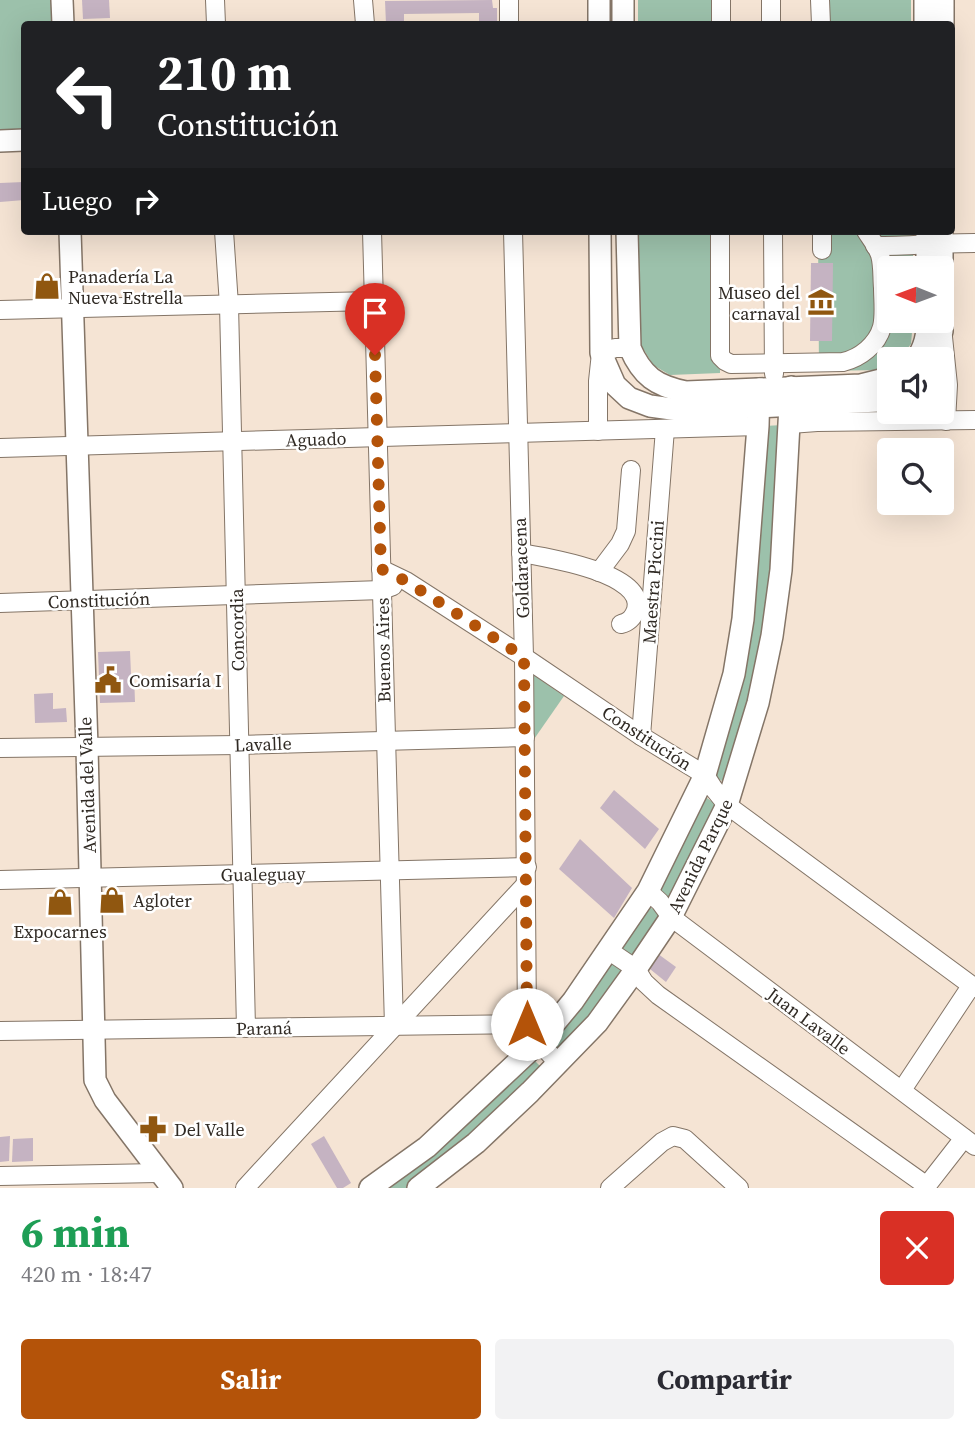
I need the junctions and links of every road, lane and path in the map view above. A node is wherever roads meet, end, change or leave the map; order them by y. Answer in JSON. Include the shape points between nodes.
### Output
{"nodes":[{"id":1,"x":62,"y":0,"type":"edge"},
{"id":2,"x":215,"y":0,"type":"edge"},
{"id":3,"x":363,"y":0,"type":"edge"},
{"id":4,"x":509,"y":0,"type":"edge"},
{"id":5,"x":599,"y":0,"type":"edge"},
{"id":6,"x":623,"y":0,"type":"edge"},
{"id":7,"x":721,"y":0,"type":"edge"},
{"id":8,"x":771,"y":0,"type":"edge"},
{"id":9,"x":821,"y":0,"type":"edge"},
{"id":10,"x":925,"y":0,"type":"edge"},
{"id":11,"x":943,"y":0,"type":"edge"},
{"id":12,"x":63,"y":21,"type":"edge"},
{"id":13,"x":216,"y":21,"type":"edge"},
{"id":14,"x":365,"y":21,"type":"edge"},
{"id":15,"x":509,"y":21,"type":"edge"},
{"id":16,"x":599,"y":21,"type":"edge"},
{"id":17,"x":623,"y":21,"type":"edge"},
{"id":18,"x":720,"y":21,"type":"edge"},
{"id":19,"x":771,"y":21,"type":"edge"},
{"id":20,"x":821,"y":21,"type":"edge"},
{"id":21,"x":925,"y":21,"type":"edge"},
{"id":22,"x":943,"y":21,"type":"edge"},
{"id":23,"x":21,"y":140,"type":"edge"},
{"id":24,"x":0,"y":141,"type":"edge"},
{"id":25,"x":21,"y":153,"type":"edge"},
{"id":26,"x":0,"y":154,"type":"edge"},
{"id":27,"x":70,"y":235,"type":"edge"},
{"id":28,"x":225,"y":235,"type":"edge"},
{"id":29,"x":372,"y":235,"type":"edge"},
{"id":30,"x":513,"y":235,"type":"edge"},
{"id":31,"x":600,"y":235,"type":"edge"},
{"id":32,"x":627,"y":235,"type":"edge"},
{"id":33,"x":720,"y":235,"type":"edge"},
{"id":34,"x":773,"y":235,"type":"edge"},
{"id":35,"x":822,"y":235,"type":"edge"},
{"id":36,"x":934,"y":237,"type":"edge"},
{"id":37,"x":870,"y":238,"type":"edge"},
{"id":38,"x":975,"y":243,"type":"edge"},
{"id":39,"x":822,"y":250,"type":"dead end"},
{"id":40,"x":930,"y":256,"type":"edge"},
{"id":41,"x":934,"y":256,"type":"edge"},
{"id":42,"x":373,"y":301,"type":"junction"},
{"id":43,"x":229,"y":305,"type":"junction"},
{"id":44,"x":73,"y":307,"type":"junction"},
{"id":45,"x":0,"y":310,"type":"edge"},
{"id":46,"x":630,"y":348,"type":"junction"},
{"id":47,"x":601,"y":353,"type":"junction"},
{"id":48,"x":774,"y":363,"type":"junction"},
{"id":49,"x":877,"y":381,"type":"edge"},
{"id":50,"x":877,"y":401,"type":"edge"},
{"id":51,"x":775,"y":404,"type":"junction"},
{"id":52,"x":975,"y":420,"type":"edge"},
{"id":53,"x":954,"y":421,"type":"edge"},
{"id":54,"x":877,"y":422,"type":"edge"},
{"id":55,"x":665,"y":429,"type":"junction"},
{"id":56,"x":598,"y":431,"type":"junction"},
{"id":57,"x":517,"y":433,"type":"junction"},
{"id":58,"x":377,"y":437,"type":"junction"},
{"id":59,"x":233,"y":442,"type":"junction"},
{"id":60,"x":77,"y":446,"type":"junction"},
{"id":61,"x":0,"y":448,"type":"edge"},
{"id":62,"x":631,"y":470,"type":"dead end"},
{"id":63,"x":521,"y":553,"type":"junction"},
{"id":64,"x":381,"y":569,"type":"junction"},
{"id":65,"x":599,"y":572,"type":"junction"},
{"id":66,"x":406,"y":581,"type":"junction"},
{"id":67,"x":382,"y":590,"type":"junction"},
{"id":68,"x":236,"y":596,"type":"junction"},
{"id":69,"x":82,"y":600,"type":"junction"},
{"id":70,"x":0,"y":603,"type":"edge"},
{"id":71,"x":621,"y":624,"type":"dead end"},
{"id":72,"x":524,"y":657,"type":"junction"},
{"id":73,"x":641,"y":736,"type":"junction"},
{"id":74,"x":525,"y":737,"type":"junction"},
{"id":75,"x":386,"y":740,"type":"junction"},
{"id":76,"x":240,"y":745,"type":"junction"},
{"id":77,"x":87,"y":747,"type":"junction"},
{"id":78,"x":0,"y":748,"type":"edge"},
{"id":79,"x":705,"y":775,"type":"junction"},
{"id":80,"x":727,"y":805,"type":"junction"},
{"id":81,"x":390,"y":870,"type":"junction"},
{"id":82,"x":243,"y":874,"type":"junction"},
{"id":83,"x":527,"y":875,"type":"junction"},
{"id":84,"x":90,"y":878,"type":"junction"},
{"id":85,"x":0,"y":880,"type":"edge"},
{"id":86,"x":648,"y":891,"type":"junction"},
{"id":87,"x":671,"y":917,"type":"junction"},
{"id":88,"x":608,"y":950,"type":"junction"},
{"id":89,"x":636,"y":969,"type":"junction"},
{"id":90,"x":973,"y":987,"type":"edge"},
{"id":91,"x":394,"y":1026,"type":"junction"},
{"id":92,"x":246,"y":1028,"type":"junction"},
{"id":93,"x":93,"y":1029,"type":"junction"},
{"id":94,"x":0,"y":1031,"type":"edge"},
{"id":95,"x":533,"y":1033,"type":"junction"},
{"id":96,"x":558,"y":1063,"type":"junction"},
{"id":97,"x":902,"y":1090,"type":"junction"},
{"id":98,"x":969,"y":1142,"type":"edge"},
{"id":99,"x":0,"y":1176,"type":"edge"},
{"id":100,"x":165,"y":1180,"type":"edge"},
{"id":101,"x":374,"y":1187,"type":"edge"},
{"id":102,"x":926,"y":1187,"type":"edge"},
{"id":103,"x":245,"y":1188,"type":"edge"},
{"id":104,"x":418,"y":1188,"type":"edge"},
{"id":105,"x":610,"y":1188,"type":"edge"},
{"id":106,"x":738,"y":1188,"type":"edge"}],
"edges":[{"from":1,"to":12,"type":"main road"},
{"from":2,"to":13,"type":"street"},
{"from":3,"to":14,"type":"street"},
{"from":4,"to":15,"type":"street"},
{"from":5,"to":16,"type":"main road"},
{"from":6,"to":17,"type":"main road"},
{"from":7,"to":18,"type":"street"},
{"from":8,"to":19,"type":"street"},
{"from":9,"to":20,"type":"street"},
{"from":10,"to":21,"type":"main road"},
{"from":11,"to":22,"type":"main road"},
{"from":23,"to":24,"type":"main road"},
{"from":25,"to":26,"type":"main road"},
{"from":27,"to":44,"type":"main road","name":"Avenida del Valle"},
{"from":28,"to":43,"type":"street","name":"Concordia"},
{"from":29,"to":42,"type":"street","name":"Buenos Aires"},
{"from":30,"to":57,"type":"street","name":"Goldaracena"},
{"from":31,"to":47,"type":"main road"},
{"from":32,"to":46,"type":"main road"},
{"from":33,"to":48,"type":"street","via":[[720,356],[731,364]]},
{"from":34,"to":48,"type":"street"},
{"from":35,"to":39,"type":"street"},
{"from":36,"to":37,"type":"street","via":[[913,246]]},
{"from":36,"to":38,"type":"street"},
{"from":36,"to":40,"type":"main road"},
{"from":36,"to":41,"type":"main road"},
{"from":37,"to":48,"type":"street","via":[[882,267],[883,315],[882,327],[870,346],[854,360],[843,362]]},
{"from":42,"to":43,"type":"street"},
{"from":42,"to":58,"type":"street","name":"Buenos Aires"},
{"from":43,"to":44,"type":"street"},
{"from":43,"to":59,"type":"street","name":"Concordia"},
{"from":44,"to":45,"type":"street"},
{"from":44,"to":60,"type":"main road","name":"Avenida del Valle"},
{"from":46,"to":47,"type":"street"},
{"from":46,"to":51,"type":"main road","via":[[651,379],[666,388]]},
{"from":47,"to":51,"type":"main road","via":[[615,385],[629,398],[649,406],[679,410]]},
{"from":47,"to":56,"type":"street"},
{"from":48,"to":51,"type":"street"},
{"from":49,"to":51,"type":"main road"},
{"from":50,"to":51,"type":"main road"},
{"from":51,"to":54,"type":"street","name":"Aguado","via":[[817,422]]},
{"from":51,"to":55,"type":"street","name":"Aguado"},
{"from":51,"to":79,"type":"main road","name":"Avenida Parque","via":[[734,674]]},
{"from":51,"to":80,"type":"main road","name":"Avenida Parque","via":[[781,570],[758,703]]},
{"from":52,"to":53,"type":"street","name":"Aguado"},
{"from":55,"to":56,"type":"street","name":"Aguado"},
{"from":55,"to":73,"type":"street","name":"Maestra Piccini"},
{"from":56,"to":57,"type":"street","name":"Aguado"},
{"from":57,"to":58,"type":"street","name":"Aguado"},
{"from":57,"to":63,"type":"street","name":"Goldaracena"},
{"from":58,"to":59,"type":"street","name":"Aguado"},
{"from":58,"to":64,"type":"street","name":"Buenos Aires"},
{"from":59,"to":60,"type":"street","name":"Aguado"},
{"from":59,"to":68,"type":"street","name":"Concordia"},
{"from":60,"to":61,"type":"street","name":"Aguado"},
{"from":60,"to":69,"type":"main road","name":"Avenida del Valle"},
{"from":62,"to":65,"type":"street","via":[[626,531]]},
{"from":63,"to":65,"type":"street"},
{"from":63,"to":72,"type":"street","name":"Goldaracena"},
{"from":64,"to":66,"type":"street","name":"Constitución"},
{"from":64,"to":67,"type":"street","name":"Buenos Aires"},
{"from":65,"to":71,"type":"street","via":[[635,594],[634,615]]},
{"from":66,"to":67,"type":"street","name":"Constitución"},
{"from":66,"to":72,"type":"street","name":"Constitución"},
{"from":67,"to":68,"type":"street","name":"Constitución"},
{"from":67,"to":75,"type":"street","name":"Buenos Aires"},
{"from":68,"to":69,"type":"street","name":"Constitución"},
{"from":68,"to":76,"type":"street","name":"Concordia"},
{"from":69,"to":70,"type":"street","name":"Constitución"},
{"from":69,"to":77,"type":"main road","name":"Avenida del Valle"},
{"from":72,"to":73,"type":"street","name":"Constitución"},
{"from":72,"to":74,"type":"street","name":"Goldaracena"},
{"from":73,"to":79,"type":"street","name":"Constitución"},
{"from":74,"to":75,"type":"street","name":"Lavalle"},
{"from":74,"to":83,"type":"street","name":"Goldaracena"},
{"from":75,"to":76,"type":"street","name":"Lavalle"},
{"from":75,"to":81,"type":"street","name":"Buenos Aires"},
{"from":76,"to":77,"type":"street","name":"Lavalle"},
{"from":76,"to":82,"type":"street","name":"Concordia"},
{"from":77,"to":78,"type":"street","name":"Lavalle"},
{"from":77,"to":84,"type":"main road","name":"Avenida del Valle"},
{"from":79,"to":80,"type":"street","name":"Constitución"},
{"from":79,"to":86,"type":"main road","name":"Avenida Parque"},
{"from":80,"to":87,"type":"main road","name":"Avenida Parque"},
{"from":80,"to":90,"type":"street","name":"Constitución"},
{"from":81,"to":82,"type":"street","name":"Gualeguay"},
{"from":81,"to":83,"type":"street","name":"Gualeguay"},
{"from":81,"to":91,"type":"street","name":"Buenos Aires"},
{"from":82,"to":84,"type":"street","name":"Gualeguay"},
{"from":82,"to":92,"type":"street","name":"Concordia"},
{"from":83,"to":91,"type":"street"},
{"from":83,"to":95,"type":"street","name":"Goldaracena"},
{"from":84,"to":85,"type":"street","name":"Gualeguay"},
{"from":84,"to":93,"type":"main road","name":"Avenida del Valle"},
{"from":86,"to":87,"type":"street","name":"Juan Lavalle"},
{"from":86,"to":88,"type":"main road","name":"Avenida Parque"},
{"from":87,"to":89,"type":"main road","name":"Avenida Parque"},
{"from":87,"to":97,"type":"street","name":"Juan Lavalle"},
{"from":88,"to":89,"type":"street"},
{"from":88,"to":95,"type":"main road","name":"Avenida Parque","via":[[573,1002]]},
{"from":89,"to":96,"type":"main road","name":"Avenida Parque","via":[[597,1023]]},
{"from":89,"to":102,"type":"street","via":[[658,995]]},
{"from":90,"to":97,"type":"street"},
{"from":91,"to":92,"type":"street","name":"Paraná"},
{"from":91,"to":95,"type":"street","name":"Paraná"},
{"from":91,"to":103,"type":"street"},
{"from":92,"to":93,"type":"street","name":"Paraná"},
{"from":93,"to":94,"type":"street","name":"Paraná"},
{"from":93,"to":100,"type":"main road","name":"Avenida del Valle","via":[[95,1080]]},
{"from":95,"to":96,"type":"street"},
{"from":95,"to":101,"type":"main road","name":"Avenida Parque","via":[[427,1147]]},
{"from":96,"to":104,"type":"main road","name":"Avenida Parque","via":[[476,1143]]},
{"from":97,"to":98,"type":"street","name":"Juan Lavalle"},
{"from":98,"to":102,"type":"street"},
{"from":99,"to":100,"type":"street"},
{"from":105,"to":106,"type":"street","via":[[673,1136],[685,1139]]}]}
